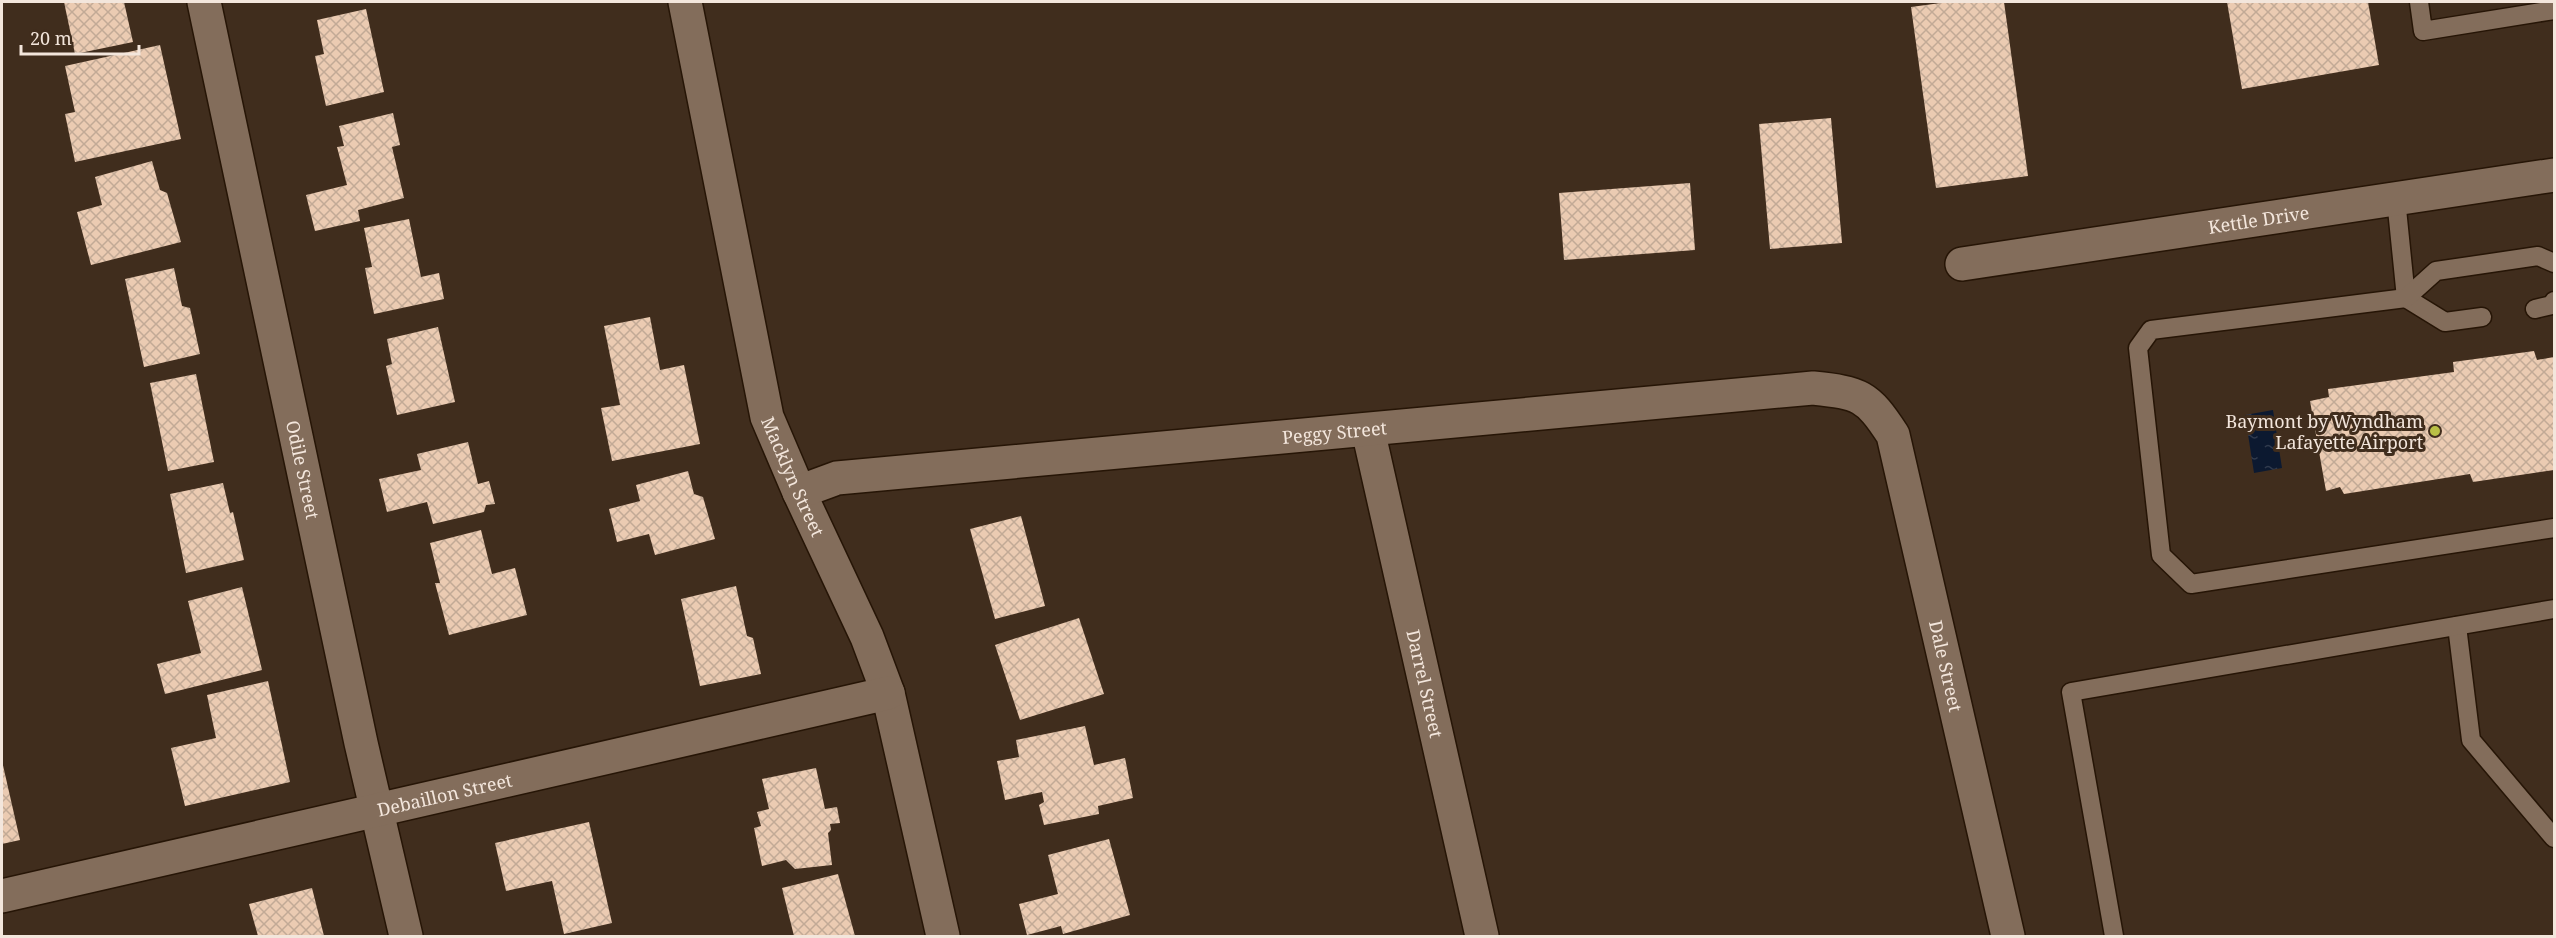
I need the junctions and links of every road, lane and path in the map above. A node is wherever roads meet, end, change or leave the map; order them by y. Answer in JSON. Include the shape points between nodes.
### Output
{"nodes":[{"id":1,"x":204,"y":2,"type":"edge"},
{"id":2,"x":685,"y":2,"type":"edge"},
{"id":3,"x":2419,"y":2,"type":"edge"},
{"id":4,"x":2554,"y":10,"type":"edge"},
{"id":5,"x":2554,"y":176,"type":"edge"},
{"id":6,"x":2396,"y":199,"type":"junction"},
{"id":7,"x":2554,"y":263,"type":"edge"},
{"id":8,"x":1962,"y":264,"type":"dead end"},
{"id":9,"x":2406,"y":298,"type":"junction"},
{"id":10,"x":2554,"y":301,"type":"edge"},
{"id":11,"x":2535,"y":309,"type":"dead end"},
{"id":12,"x":2482,"y":317,"type":"dead end"},
{"id":13,"x":1870,"y":402,"type":"joint"},
{"id":14,"x":1368,"y":430,"type":"junction"},
{"id":15,"x":799,"y":492,"type":"junction"},
{"id":16,"x":2554,"y":528,"type":"edge"},
{"id":17,"x":2554,"y":609,"type":"edge"},
{"id":18,"x":2457,"y":626,"type":"junction"},
{"id":19,"x":888,"y":693,"type":"junction"},
{"id":20,"x":378,"y":810,"type":"junction"},
{"id":21,"x":2554,"y":838,"type":"edge"},
{"id":22,"x":2,"y":896,"type":"edge"},
{"id":23,"x":406,"y":936,"type":"edge"},
{"id":24,"x":943,"y":936,"type":"edge"},
{"id":25,"x":1482,"y":936,"type":"edge"},
{"id":26,"x":2008,"y":936,"type":"edge"},
{"id":27,"x":2115,"y":936,"type":"edge"}],
"edges":[{"from":1,"to":20,"type":"street","name":"Odile Street","via":[[360,743]]},
{"from":2,"to":15,"type":"street","name":"Macklyn Street","via":[[767,417]]},
{"from":3,"to":4,"type":"lane","via":[[2423,31]]},
{"from":5,"to":6,"type":"street","name":"Kettle Drive"},
{"from":6,"to":8,"type":"street","name":"Kettle Drive"},
{"from":6,"to":9,"type":"lane"},
{"from":7,"to":9,"type":"lane","via":[[2538,255],[2436,271]]},
{"from":9,"to":12,"type":"lane","via":[[2445,322]]},
{"from":9,"to":16,"type":"lane","via":[[2151,330],[2138,348],[2161,555],[2191,584]]},
{"from":10,"to":11,"type":"lane"},
{"from":13,"to":14,"type":"street","name":"Peggy Street","via":[[1844,391],[1813,388]]},
{"from":13,"to":26,"type":"street","name":"Dale Street","via":[[1893,435]]},
{"from":14,"to":15,"type":"street","name":"Peggy Street","via":[[837,478]]},
{"from":14,"to":25,"type":"street","name":"Darrel Street"},
{"from":15,"to":19,"type":"street","name":"Macklyn Street","via":[[867,637]]},
{"from":17,"to":18,"type":"lane"},
{"from":18,"to":21,"type":"lane","via":[[2471,740]]},
{"from":18,"to":27,"type":"lane","via":[[2072,692]]},
{"from":19,"to":20,"type":"street","name":"Debaillon Street"},
{"from":19,"to":24,"type":"street","name":"Macklyn Street"},
{"from":20,"to":22,"type":"street","name":"Debaillon Street"},
{"from":20,"to":23,"type":"street","name":"Odile Street"}]}
